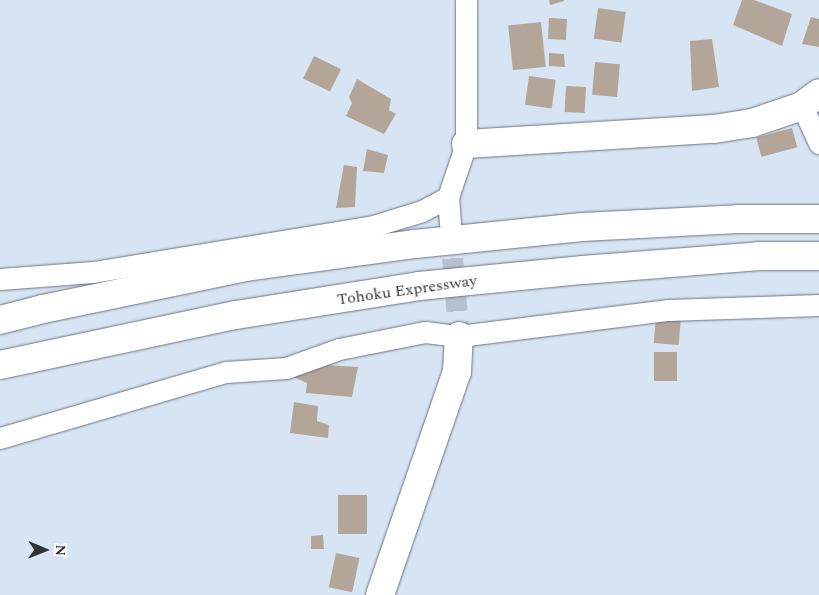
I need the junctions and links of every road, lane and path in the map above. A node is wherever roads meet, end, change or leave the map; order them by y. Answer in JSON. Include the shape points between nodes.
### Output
{"nodes":[{"id":1,"x":466,"y":0,"type":"edge"},
{"id":2,"x":810,"y":99,"type":"edge"},
{"id":3,"x":466,"y":144,"type":"junction"},
{"id":4,"x":819,"y":144,"type":"edge"},
{"id":5,"x":448,"y":197,"type":"junction"},
{"id":6,"x":819,"y":219,"type":"edge"},
{"id":7,"x":450,"y":224,"type":"tunnel mouth"},
{"id":8,"x":819,"y":256,"type":"edge"},
{"id":9,"x":0,"y":279,"type":"edge"},
{"id":10,"x":819,"y":305,"type":"edge"},
{"id":11,"x":0,"y":320,"type":"edge"},
{"id":12,"x":459,"y":336,"type":"junction"},
{"id":13,"x":0,"y":365,"type":"edge"},
{"id":14,"x":0,"y":438,"type":"edge"},
{"id":15,"x":380,"y":595,"type":"edge"}],
"edges":[{"from":1,"to":3,"type":"street"},
{"from":2,"to":3,"type":"main road","via":[[752,123],[714,129]]},
{"from":2,"to":4,"type":"street"},
{"from":3,"to":5,"type":"street"},
{"from":5,"to":7,"type":"street"},
{"from":5,"to":9,"type":"street","via":[[422,211],[372,226],[93,272]]},
{"from":6,"to":11,"type":"main road","via":[[738,219],[582,227],[415,244],[246,267]]},
{"from":8,"to":13,"type":"main road","name":"Tohoku Expressway","via":[[759,256],[419,286],[236,315]]},
{"from":10,"to":12,"type":"street","via":[[668,310]]},
{"from":12,"to":14,"type":"street","via":[[426,332],[339,349],[286,368],[226,372]]},
{"from":12,"to":15,"type":"main road","via":[[457,372]]}]}
